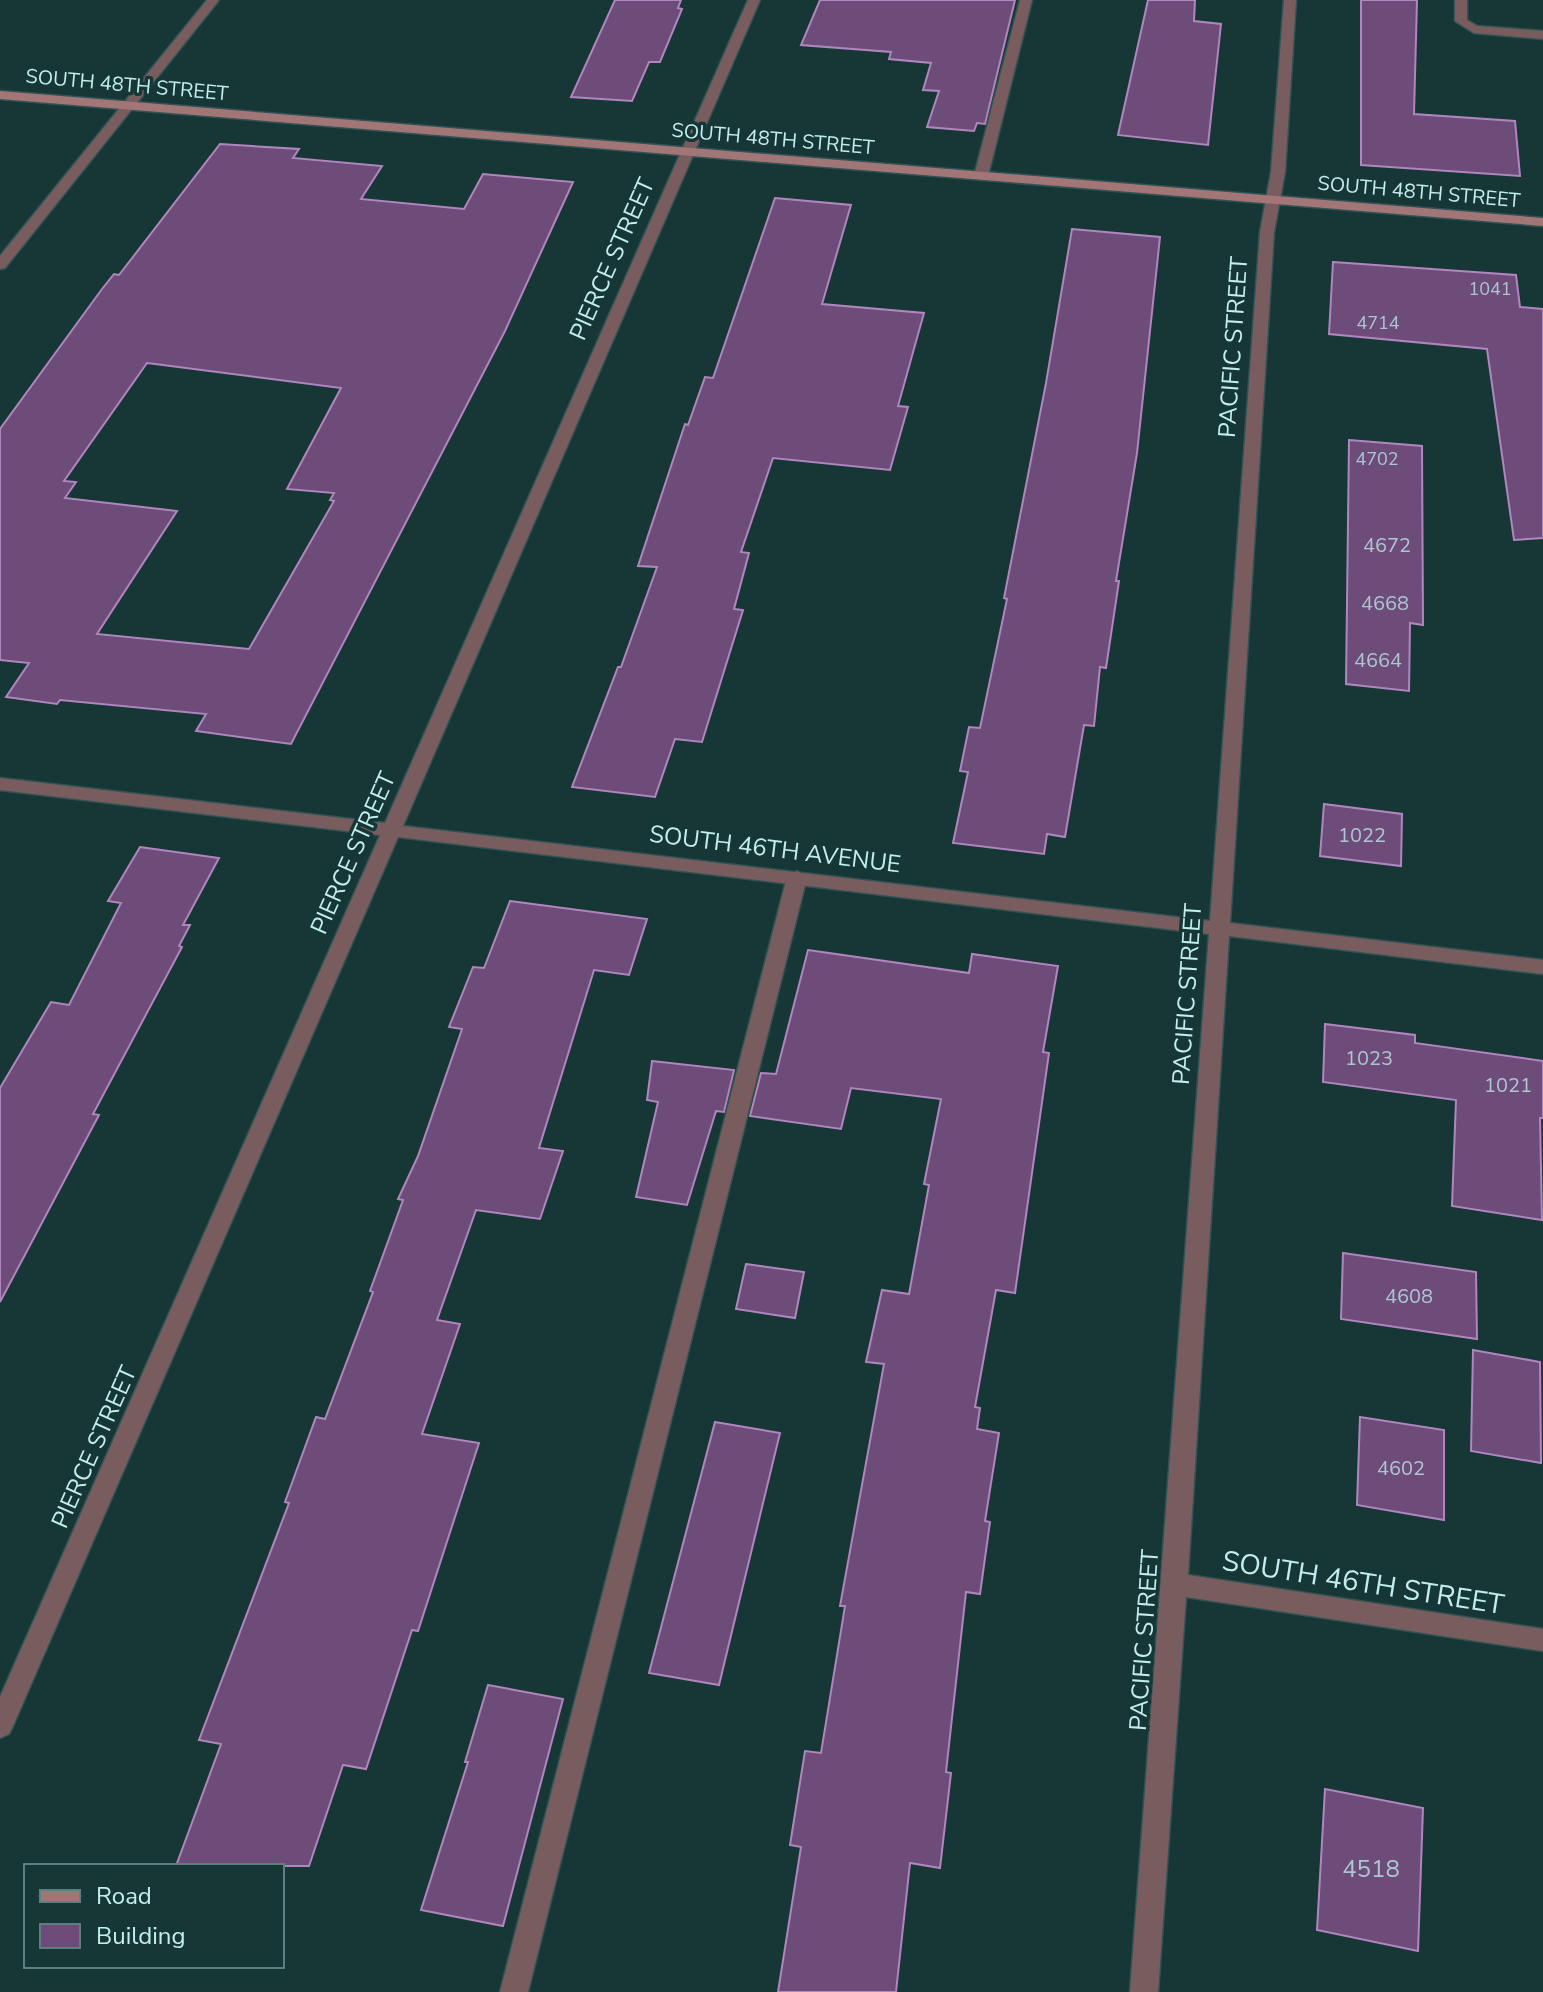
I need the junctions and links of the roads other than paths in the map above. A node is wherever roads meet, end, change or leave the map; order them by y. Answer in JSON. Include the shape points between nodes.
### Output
{"nodes":[{"id":1,"x":213,"y":0,"type":"edge"},
{"id":2,"x":754,"y":0,"type":"edge"},
{"id":3,"x":1026,"y":0,"type":"edge"},
{"id":4,"x":1290,"y":0,"type":"edge"},
{"id":5,"x":1461,"y":0,"type":"edge"},
{"id":6,"x":1543,"y":35,"type":"edge"},
{"id":7,"x":0,"y":95,"type":"edge"},
{"id":8,"x":128,"y":106,"type":"junction"},
{"id":9,"x":686,"y":152,"type":"junction"},
{"id":10,"x":981,"y":176,"type":"junction"},
{"id":11,"x":1272,"y":200,"type":"junction"},
{"id":12,"x":1543,"y":222,"type":"edge"},
{"id":13,"x":0,"y":265,"type":"edge"},
{"id":14,"x":0,"y":784,"type":"edge"},
{"id":15,"x":391,"y":831,"type":"junction"},
{"id":16,"x":797,"y":877,"type":"junction"},
{"id":17,"x":1218,"y":929,"type":"junction"},
{"id":18,"x":1543,"y":967,"type":"edge"},
{"id":19,"x":1175,"y":1584,"type":"junction"},
{"id":20,"x":1543,"y":1640,"type":"edge"},
{"id":21,"x":0,"y":1726,"type":"edge"},
{"id":22,"x":514,"y":1992,"type":"edge"},
{"id":23,"x":1144,"y":1992,"type":"edge"}],
"edges":[{"from":1,"to":8,"type":"street"},
{"from":2,"to":9,"type":"street","name":"PIERCE STREET"},
{"from":3,"to":10,"type":"street"},
{"from":4,"to":11,"type":"street","name":"PACIFIC STREET"},
{"from":5,"to":6,"type":"street","via":[[1461,21],[1474,29]]},
{"from":7,"to":8,"type":"street","name":"SOUTH 48TH STREET"},
{"from":8,"to":9,"type":"street","name":"SOUTH 48TH STREET"},
{"from":8,"to":13,"type":"street"},
{"from":9,"to":10,"type":"street","name":"SOUTH 48TH STREET"},
{"from":9,"to":15,"type":"street","name":"PIERCE STREET"},
{"from":10,"to":11,"type":"street","name":"SOUTH 48TH STREET"},
{"from":11,"to":12,"type":"street","name":"SOUTH 48TH STREET"},
{"from":11,"to":17,"type":"street","name":"PACIFIC STREET"},
{"from":14,"to":15,"type":"street","name":"SOUTH 46TH AVENUE"},
{"from":15,"to":16,"type":"street","name":"SOUTH 46TH AVENUE"},
{"from":15,"to":21,"type":"street","name":"PIERCE STREET"},
{"from":16,"to":17,"type":"street","name":"SOUTH 46TH AVENUE"},
{"from":16,"to":22,"type":"street"},
{"from":17,"to":18,"type":"street","name":"SOUTH 46TH AVENUE"},
{"from":17,"to":19,"type":"street","name":"PACIFIC STREET"},
{"from":19,"to":20,"type":"street","name":"SOUTH 46TH STREET"},
{"from":19,"to":23,"type":"street","name":"PACIFIC STREET"}]}
